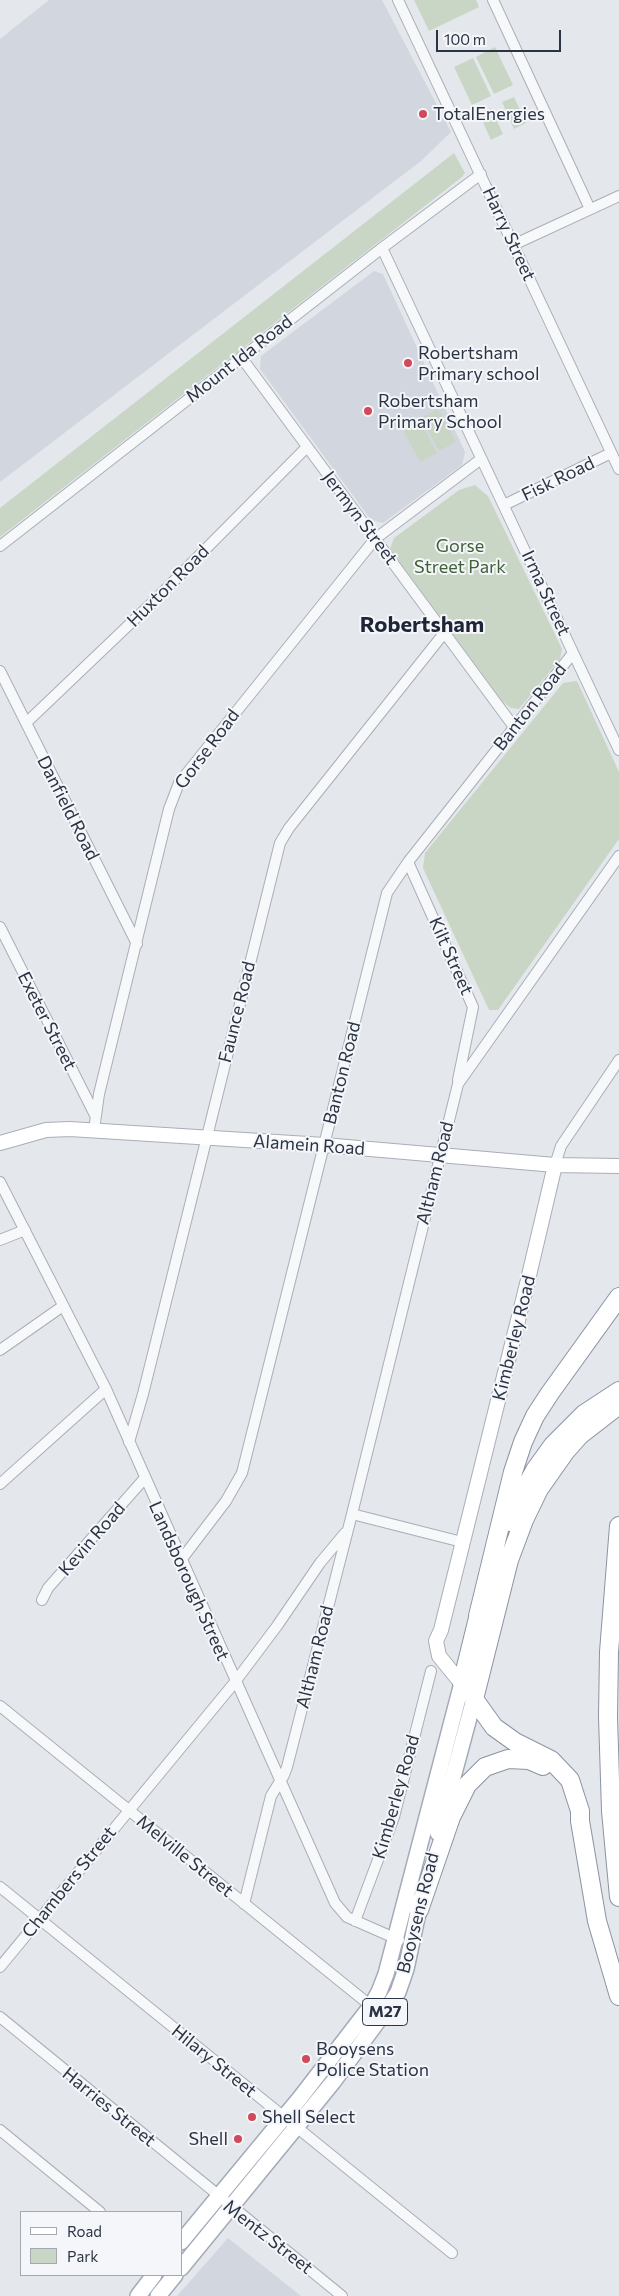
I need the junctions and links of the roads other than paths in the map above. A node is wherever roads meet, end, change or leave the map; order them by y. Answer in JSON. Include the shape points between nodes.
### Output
{"nodes":[{"id":1,"x":398,"y":0,"type":"edge"},
{"id":2,"x":494,"y":0,"type":"edge"},
{"id":3,"x":480,"y":174,"type":"junction"},
{"id":4,"x":619,"y":196,"type":"edge"},
{"id":5,"x":590,"y":209,"type":"junction"},
{"id":6,"x":513,"y":245,"type":"junction"},
{"id":7,"x":382,"y":248,"type":"junction"},
{"id":8,"x":241,"y":357,"type":"junction"},
{"id":9,"x":307,"y":447,"type":"junction"},
{"id":10,"x":612,"y":453,"type":"junction"},
{"id":11,"x":481,"y":459,"type":"junction"},
{"id":12,"x":619,"y":469,"type":"edge"},
{"id":13,"x":504,"y":505,"type":"junction"},
{"id":14,"x":375,"y":539,"type":"junction"},
{"id":15,"x":0,"y":546,"type":"edge"},
{"id":16,"x":445,"y":632,"type":"junction"},
{"id":17,"x":573,"y":653,"type":"junction"},
{"id":18,"x":0,"y":671,"type":"edge"},
{"id":19,"x":26,"y":723,"type":"junction"},
{"id":20,"x":514,"y":727,"type":"junction"},
{"id":21,"x":619,"y":750,"type":"edge"},
{"id":22,"x":619,"y":856,"type":"edge"},
{"id":23,"x":408,"y":862,"type":"junction"},
{"id":24,"x":0,"y":927,"type":"edge"},
{"id":25,"x":137,"y":944,"type":"junction"},
{"id":26,"x":619,"y":1060,"type":"edge"},
{"id":27,"x":458,"y":1084,"type":"junction"},
{"id":28,"x":95,"y":1115,"type":"junction"},
{"id":29,"x":94,"y":1130,"type":"junction"},
{"id":30,"x":206,"y":1139,"type":"junction"},
{"id":31,"x":0,"y":1143,"type":"edge"},
{"id":32,"x":324,"y":1145,"type":"junction"},
{"id":33,"x":439,"y":1155,"type":"junction"},
{"id":34,"x":555,"y":1165,"type":"junction"},
{"id":35,"x":619,"y":1166,"type":"edge"},
{"id":36,"x":0,"y":1182,"type":"edge"},
{"id":37,"x":25,"y":1230,"type":"junction"},
{"id":38,"x":0,"y":1240,"type":"edge"},
{"id":39,"x":619,"y":1297,"type":"edge"},
{"id":40,"x":63,"y":1306,"type":"junction"},
{"id":41,"x":0,"y":1350,"type":"edge"},
{"id":42,"x":106,"y":1389,"type":"junction"},
{"id":43,"x":619,"y":1391,"type":"edge"},
{"id":44,"x":619,"y":1405,"type":"edge"},
{"id":45,"x":129,"y":1442,"type":"junction"},
{"id":46,"x":144,"y":1479,"type":"junction"},
{"id":47,"x":0,"y":1484,"type":"edge"},
{"id":48,"x":352,"y":1514,"type":"junction"},
{"id":49,"x":619,"y":1526,"type":"edge"},
{"id":50,"x":346,"y":1532,"type":"junction"},
{"id":51,"x":462,"y":1542,"type":"junction"},
{"id":52,"x":181,"y":1560,"type":"junction"},
{"id":53,"x":42,"y":1600,"type":"dead end"},
{"id":54,"x":478,"y":1616,"type":"junction"},
{"id":55,"x":431,"y":1671,"type":"dead end"},
{"id":56,"x":462,"y":1680,"type":"junction"},
{"id":57,"x":235,"y":1682,"type":"junction"},
{"id":58,"x":474,"y":1699,"type":"junction"},
{"id":59,"x":0,"y":1706,"type":"edge"},
{"id":60,"x":281,"y":1780,"type":"junction"},
{"id":61,"x":128,"y":1810,"type":"junction"},
{"id":62,"x":580,"y":1821,"type":"junction"},
{"id":63,"x":0,"y":1887,"type":"edge"},
{"id":64,"x":619,"y":1897,"type":"edge"},
{"id":65,"x":244,"y":1904,"type":"junction"},
{"id":66,"x":419,"y":1910,"type":"junction"},
{"id":67,"x":40,"y":1919,"type":"junction"},
{"id":68,"x":355,"y":1921,"type":"junction"},
{"id":69,"x":396,"y":1938,"type":"junction"},
{"id":70,"x":411,"y":1944,"type":"junction"},
{"id":71,"x":0,"y":1967,"type":"edge"},
{"id":72,"x":619,"y":1996,"type":"edge"},
{"id":73,"x":370,"y":2006,"type":"junction"},
{"id":74,"x":0,"y":2017,"type":"edge"},
{"id":75,"x":284,"y":2117,"type":"junction"},
{"id":76,"x":296,"y":2127,"type":"junction"},
{"id":77,"x":0,"y":2130,"type":"edge"},
{"id":78,"x":224,"y":2202,"type":"junction"},
{"id":79,"x":99,"y":2211,"type":"edge"},
{"id":80,"x":182,"y":2241,"type":"edge"},
{"id":81,"x":452,"y":2253,"type":"dead end"},
{"id":82,"x":182,"y":2266,"type":"edge"},
{"id":83,"x":153,"y":2276,"type":"edge"},
{"id":84,"x":175,"y":2276,"type":"edge"},
{"id":85,"x":138,"y":2296,"type":"edge"},
{"id":86,"x":158,"y":2296,"type":"edge"},
{"id":87,"x":342,"y":2296,"type":"edge"}],
"edges":[{"from":1,"to":3,"type":"street","name":"Harry Street"},
{"from":2,"to":5,"type":"street"},
{"from":3,"to":6,"type":"street","name":"Harry Street"},
{"from":3,"to":7,"type":"street","name":"Mount Ida Road"},
{"from":4,"to":5,"type":"street"},
{"from":5,"to":6,"type":"street"},
{"from":6,"to":10,"type":"street","name":"Harry Street"},
{"from":7,"to":8,"type":"street","name":"Mount Ida Road"},
{"from":7,"to":11,"type":"street","name":"Irma Street"},
{"from":8,"to":9,"type":"street","name":"Jermyn Street"},
{"from":8,"to":15,"type":"street","name":"Mount Ida Road"},
{"from":9,"to":14,"type":"street","name":"Jermyn Street"},
{"from":9,"to":19,"type":"street","name":"Huxton Road","via":[[157,598]]},
{"from":10,"to":12,"type":"street","name":"Harry Street"},
{"from":10,"to":13,"type":"street","name":"Fisk Road"},
{"from":11,"to":13,"type":"street","name":"Irma Street"},
{"from":11,"to":14,"type":"street","name":"Gorse Road"},
{"from":13,"to":17,"type":"street","name":"Irma Street"},
{"from":14,"to":16,"type":"street","name":"Jermyn Street"},
{"from":14,"to":25,"type":"street","name":"Gorse Road","via":[[179,783],[169,809]]},
{"from":16,"to":20,"type":"street","name":"Jermyn Street"},
{"from":16,"to":30,"type":"street","name":"Faunce Road","via":[[280,842]]},
{"from":17,"to":20,"type":"street","name":"Banton Road"},
{"from":17,"to":21,"type":"street","name":"Irma Street"},
{"from":18,"to":19,"type":"street","name":"Danfield Road"},
{"from":19,"to":25,"type":"street","name":"Danfield Road"},
{"from":20,"to":23,"type":"street","name":"Banton Road"},
{"from":22,"to":27,"type":"street","name":"Altham Road"},
{"from":23,"to":27,"type":"street","name":"Kilt Street","via":[[473,1007]]},
{"from":23,"to":32,"type":"street","name":"Banton Road","via":[[392,883],[383,906]]},
{"from":24,"to":28,"type":"street","name":"Exeter Street"},
{"from":25,"to":28,"type":"street","name":"Gorse Road"},
{"from":26,"to":34,"type":"street","name":"Kimberley Road","via":[[561,1146]]},
{"from":27,"to":33,"type":"street","name":"Altham Road"},
{"from":28,"to":29,"type":"street","name":"Gorse Road"},
{"from":29,"to":30,"type":"main road","name":"Alamein Road"},
{"from":29,"to":31,"type":"main road","name":"Alamein Road","via":[[46,1130]]},
{"from":30,"to":32,"type":"main road","name":"Alamein Road"},
{"from":30,"to":45,"type":"street","name":"Faunce Road"},
{"from":32,"to":33,"type":"main road","name":"Alamein Road"},
{"from":32,"to":52,"type":"street","name":"Banton Road","via":[[242,1473]]},
{"from":33,"to":34,"type":"main road","name":"Alamein Road"},
{"from":33,"to":48,"type":"street","name":"Altham Road"},
{"from":34,"to":35,"type":"main road","name":"Alamein Road"},
{"from":34,"to":51,"type":"main road","name":"Kimberley Road"},
{"from":36,"to":37,"type":"street","name":"Landsborough Street"},
{"from":37,"to":38,"type":"street"},
{"from":37,"to":40,"type":"street","name":"Landsborough Street"},
{"from":39,"to":54,"type":"highway","via":[[550,1393],[523,1442]]},
{"from":40,"to":41,"type":"street"},
{"from":40,"to":42,"type":"street","name":"Landsborough Street"},
{"from":42,"to":45,"type":"street","name":"Landsborough Street"},
{"from":42,"to":47,"type":"street"},
{"from":43,"to":54,"type":"highway","via":[[572,1425],[535,1470],[520,1497]]},
{"from":44,"to":58,"type":"highway","via":[[580,1435],[539,1489],[509,1560]]},
{"from":45,"to":46,"type":"street","name":"Landsborough Street"},
{"from":46,"to":52,"type":"street","name":"Landsborough Street"},
{"from":46,"to":53,"type":"street","name":"Kevin Road","via":[[48,1588]]},
{"from":48,"to":50,"type":"street","name":"Altham Road"},
{"from":48,"to":51,"type":"street"},
{"from":49,"to":64,"type":"highway","via":[[608,1717],[611,1811]]},
{"from":50,"to":57,"type":"street","name":"Altham Road"},
{"from":50,"to":60,"type":"street","name":"Altham Road"},
{"from":51,"to":56,"type":"main road","name":"Kimberley Road","via":[[441,1630],[445,1650]]},
{"from":52,"to":57,"type":"street","name":"Landsborough Street"},
{"from":54,"to":56,"type":"highway"},
{"from":55,"to":68,"type":"street","name":"Kimberley Road","via":[[394,1817]]},
{"from":56,"to":58,"type":"main road","name":"Kimberley Road"},
{"from":56,"to":69,"type":"main road","name":"Booysens Road","number":"M27"},
{"from":57,"to":60,"type":"street","name":"Landsborough Street"},
{"from":57,"to":61,"type":"street","name":"Chambers Street"},
{"from":58,"to":62,"type":"highway","via":[[494,1726],[515,1742],[551,1760],[566,1774],[574,1788]]},
{"from":58,"to":66,"type":"main road","name":"Booysens Road","number":"M27"},
{"from":59,"to":61,"type":"street","name":"Melville Street"},
{"from":60,"to":65,"type":"street","name":"Altham Road","via":[[270,1796]]},
{"from":60,"to":68,"type":"street","name":"Landsborough Street","via":[[335,1903],[343,1914]]},
{"from":61,"to":65,"type":"street","name":"Melville Street"},
{"from":61,"to":67,"type":"street","name":"Chambers Street"},
{"from":62,"to":66,"type":"highway","via":[[561,1781],[544,1766],[520,1758],[485,1767],[467,1785],[458,1800]]},
{"from":62,"to":72,"type":"highway","via":[[597,1921]]},
{"from":63,"to":67,"type":"street","name":"Hilary Street"},
{"from":65,"to":73,"type":"street","name":"Melville Street"},
{"from":66,"to":70,"type":"main road","name":"Booysens Road","number":"M27"},
{"from":67,"to":71,"type":"street","name":"Chambers Street"},
{"from":67,"to":75,"type":"street","name":"Hilary Street"},
{"from":68,"to":69,"type":"street","name":"Landsborough Street"},
{"from":69,"to":70,"type":"street","name":"Landsborough Street"},
{"from":69,"to":73,"type":"main road","name":"Booysens Road","number":"M27","via":[[383,1982]]},
{"from":70,"to":76,"type":"main road","name":"Booysens Road","number":"M27","via":[[398,1992]]},
{"from":73,"to":75,"type":"main road","name":"Booysens Road","number":"M27"},
{"from":74,"to":78,"type":"street","name":"Harries Street"},
{"from":75,"to":76,"type":"street","name":"Hilary Street"},
{"from":75,"to":78,"type":"main road","name":"Booysens Road","number":"M27"},
{"from":76,"to":78,"type":"main road","name":"Booysens Road","number":"M27"},
{"from":76,"to":81,"type":"street","name":"Hilary Street"},
{"from":77,"to":79,"type":"street"},
{"from":78,"to":80,"type":"main road","name":"Booysens Road","number":"M27"},
{"from":78,"to":82,"type":"main road","name":"Booysens Road","number":"M27"},
{"from":78,"to":87,"type":"street","name":"Mentz Street"},
{"from":83,"to":85,"type":"main road"},
{"from":84,"to":86,"type":"main road"}]}
